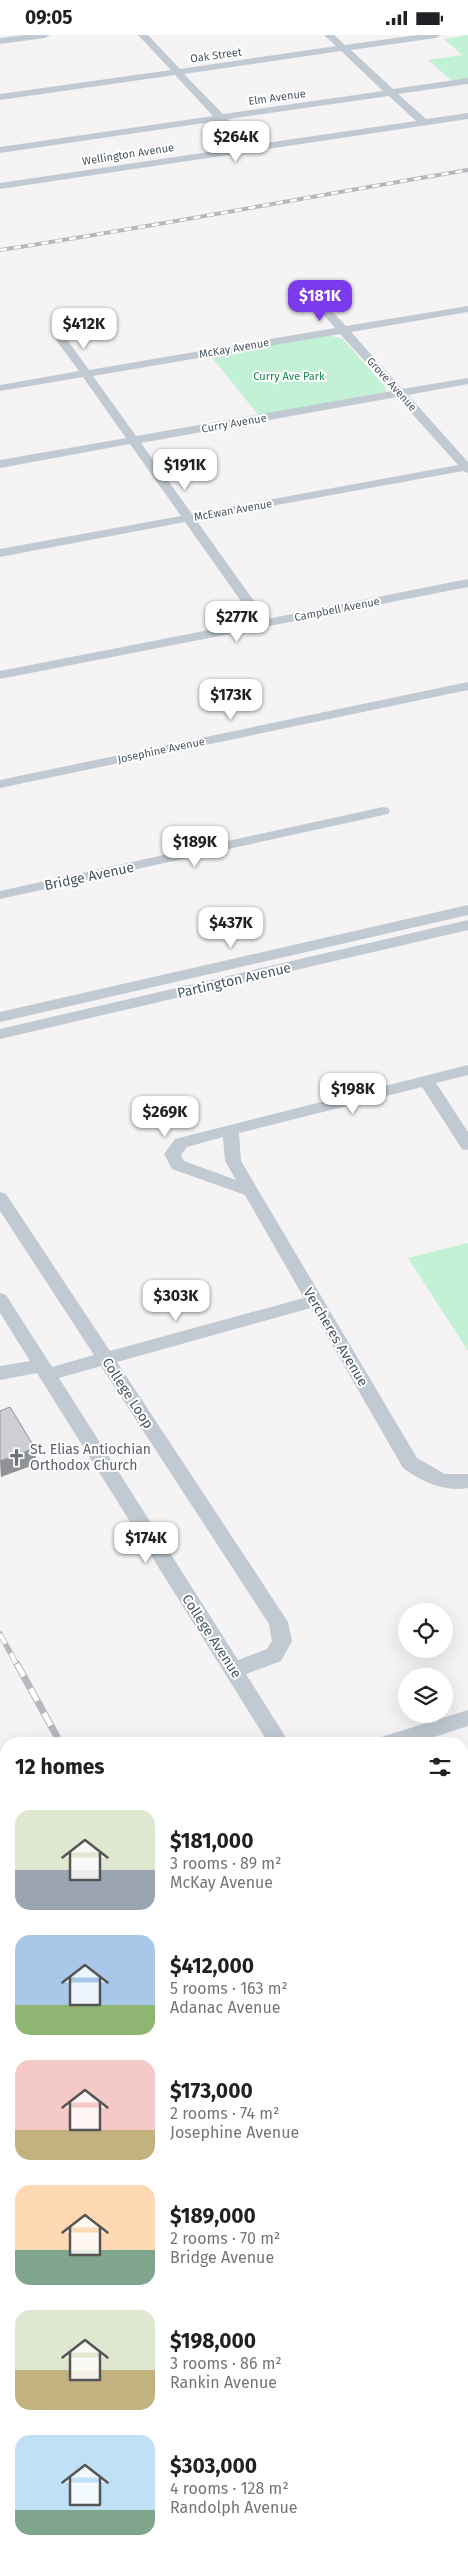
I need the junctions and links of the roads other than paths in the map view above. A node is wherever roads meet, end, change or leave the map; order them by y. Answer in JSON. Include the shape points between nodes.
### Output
{"nodes":[{"id":1,"x":45,"y":35,"type":"edge"},
{"id":2,"x":142,"y":35,"type":"edge"},
{"id":3,"x":329,"y":35,"type":"edge"},
{"id":4,"x":436,"y":35,"type":"edge"},
{"id":5,"x":0,"y":41,"type":"edge"},
{"id":6,"x":343,"y":48,"type":"junction"},
{"id":7,"x":177,"y":71,"type":"junction"},
{"id":8,"x":468,"y":81,"type":"edge"},
{"id":9,"x":391,"y":92,"type":"junction"},
{"id":10,"x":0,"y":97,"type":"edge"},
{"id":11,"x":468,"y":116,"type":"edge"},
{"id":12,"x":221,"y":117,"type":"junction"},
{"id":13,"x":424,"y":123,"type":"junction"},
{"id":14,"x":250,"y":149,"type":"junction"},
{"id":15,"x":0,"y":150,"type":"edge"},
{"id":16,"x":0,"y":186,"type":"edge"},
{"id":17,"x":316,"y":299,"type":"dead end"},
{"id":18,"x":468,"y":309,"type":"edge"},
{"id":19,"x":343,"y":330,"type":"junction"},
{"id":20,"x":62,"y":340,"type":"dead end"},
{"id":21,"x":84,"y":374,"type":"junction"},
{"id":22,"x":468,"y":381,"type":"edge"},
{"id":23,"x":0,"y":388,"type":"edge"},
{"id":24,"x":400,"y":393,"type":"junction"},
{"id":25,"x":132,"y":441,"type":"junction"},
{"id":26,"x":0,"y":464,"type":"edge"},
{"id":27,"x":467,"y":468,"type":"edge"},
{"id":28,"x":188,"y":518,"type":"junction"},
{"id":29,"x":0,"y":553,"type":"edge"},
{"id":30,"x":468,"y":583,"type":"edge"},
{"id":31,"x":263,"y":623,"type":"junction"},
{"id":32,"x":0,"y":675,"type":"edge"},
{"id":33,"x":468,"y":686,"type":"edge"},
{"id":34,"x":0,"y":784,"type":"edge"},
{"id":35,"x":383,"y":811,"type":"dead end"},
{"id":36,"x":0,"y":895,"type":"edge"},
{"id":37,"x":468,"y":910,"type":"edge"},
{"id":38,"x":468,"y":925,"type":"edge"},
{"id":39,"x":0,"y":1017,"type":"edge"},
{"id":40,"x":0,"y":1034,"type":"edge"},
{"id":41,"x":468,"y":1070,"type":"edge"},
{"id":42,"x":426,"y":1081,"type":"junction"},
{"id":43,"x":231,"y":1130,"type":"junction"},
{"id":44,"x":468,"y":1145,"type":"edge"},
{"id":45,"x":250,"y":1191,"type":"junction"},
{"id":46,"x":0,"y":1199,"type":"edge"},
{"id":47,"x":0,"y":1299,"type":"edge"},
{"id":48,"x":315,"y":1301,"type":"junction"},
{"id":49,"x":105,"y":1359,"type":"junction"},
{"id":50,"x":43,"y":1370,"type":"junction"},
{"id":51,"x":0,"y":1373,"type":"edge"},
{"id":52,"x":468,"y":1481,"type":"edge"},
{"id":53,"x":234,"y":1670,"type":"junction"},
{"id":54,"x":468,"y":1718,"type":"edge"},
{"id":55,"x":276,"y":1737,"type":"edge"},
{"id":56,"x":407,"y":1737,"type":"edge"}],
"edges":[{"from":1,"to":5,"type":"street"},
{"from":2,"to":7,"type":"street"},
{"from":3,"to":6,"type":"street"},
{"from":4,"to":6,"type":"street","name":"Oak Street"},
{"from":6,"to":7,"type":"street","name":"Oak Street"},
{"from":6,"to":9,"type":"street"},
{"from":7,"to":10,"type":"street","name":"Oak Street"},
{"from":7,"to":12,"type":"street"},
{"from":8,"to":9,"type":"street","name":"Elm Avenue"},
{"from":9,"to":12,"type":"street","name":"Elm Avenue"},
{"from":9,"to":13,"type":"street"},
{"from":11,"to":13,"type":"street","name":"Wellington Avenue"},
{"from":12,"to":14,"type":"street"},
{"from":12,"to":15,"type":"street","name":"Elm Avenue"},
{"from":13,"to":14,"type":"street","name":"Wellington Avenue"},
{"from":14,"to":16,"type":"street","name":"Wellington Avenue"},
{"from":17,"to":19,"type":"street","name":"Grove Avenue"},
{"from":18,"to":19,"type":"street","name":"McKay Avenue"},
{"from":19,"to":21,"type":"street","name":"McKay Avenue"},
{"from":19,"to":24,"type":"street","name":"Grove Avenue"},
{"from":20,"to":21,"type":"street"},
{"from":21,"to":23,"type":"street","name":"McKay Avenue"},
{"from":21,"to":25,"type":"street"},
{"from":22,"to":24,"type":"street","name":"Curry Avenue"},
{"from":24,"to":25,"type":"street","name":"Curry Avenue"},
{"from":24,"to":27,"type":"street","name":"Grove Avenue"},
{"from":25,"to":26,"type":"street","name":"Curry Avenue"},
{"from":25,"to":28,"type":"street"},
{"from":27,"to":28,"type":"street","name":"McEwan Avenue"},
{"from":28,"to":29,"type":"street","name":"McEwan Avenue"},
{"from":28,"to":31,"type":"street"},
{"from":30,"to":31,"type":"street","name":"Campbell Avenue"},
{"from":31,"to":32,"type":"street","name":"Campbell Avenue"},
{"from":33,"to":34,"type":"street","name":"Josephine Avenue"},
{"from":35,"to":36,"type":"street","name":"Bridge Avenue"},
{"from":37,"to":39,"type":"street","name":"Partington Avenue"},
{"from":38,"to":40,"type":"street","name":"Partington Avenue"},
{"from":41,"to":42,"type":"street"},
{"from":42,"to":43,"type":"street"},
{"from":42,"to":44,"type":"street"},
{"from":43,"to":45,"type":"street","name":"Vercheres Avenue","via":[[233,1161]]},
{"from":43,"to":45,"type":"street","via":[[181,1143],[172,1154],[178,1165]]},
{"from":45,"to":48,"type":"street","name":"Vercheres Avenue"},
{"from":46,"to":49,"type":"street","name":"College Loop"},
{"from":47,"to":50,"type":"street","name":"College Avenue"},
{"from":48,"to":49,"type":"street"},
{"from":48,"to":52,"type":"street","name":"Vercheres Avenue","via":[[410,1463],[428,1477],[461,1483]]},
{"from":49,"to":50,"type":"street"},
{"from":49,"to":53,"type":"street","name":"College Loop","via":[[278,1622],[282,1641],[274,1655]]},
{"from":50,"to":51,"type":"street"},
{"from":50,"to":53,"type":"street","name":"College Avenue"},
{"from":53,"to":55,"type":"street","name":"College Avenue"},
{"from":54,"to":56,"type":"street"}]}
